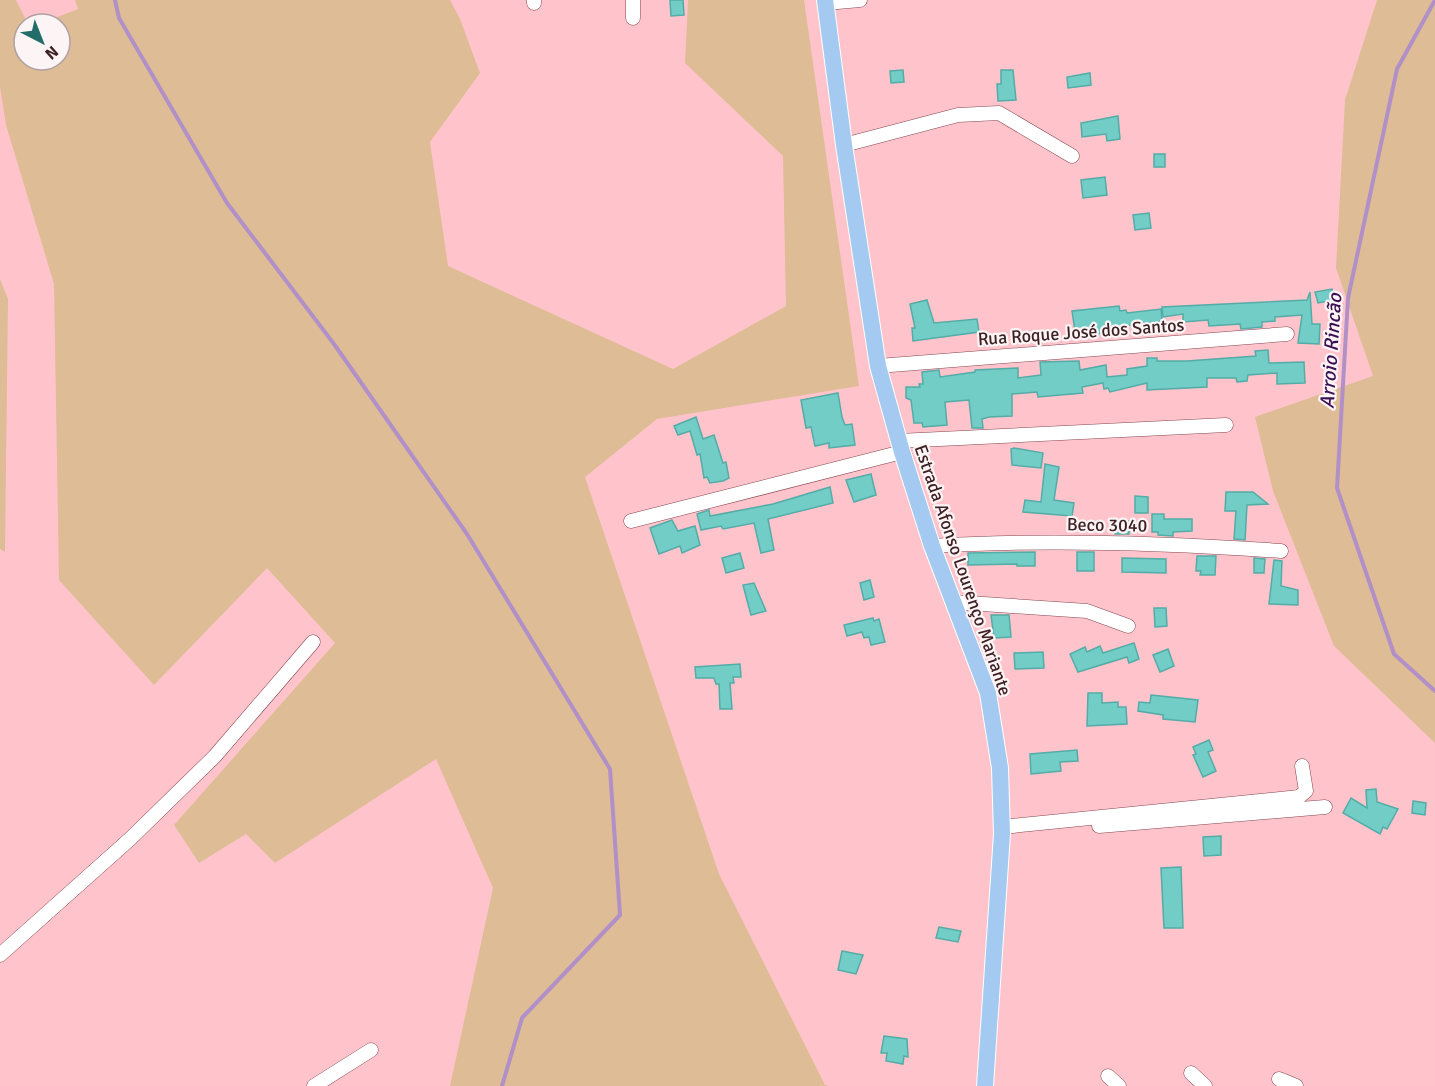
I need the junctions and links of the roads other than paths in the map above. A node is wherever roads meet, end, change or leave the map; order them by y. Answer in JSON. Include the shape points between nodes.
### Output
{"nodes":[{"id":1,"x":633,"y":0,"type":"edge"},
{"id":2,"x":860,"y":0,"type":"edge"},
{"id":3,"x":825,"y":2,"type":"edge"},
{"id":4,"x":633,"y":18,"type":"dead end"},
{"id":5,"x":844,"y":145,"type":"junction"},
{"id":6,"x":1072,"y":156,"type":"dead end"},
{"id":7,"x":1287,"y":334,"type":"dead end"},
{"id":8,"x":878,"y":366,"type":"junction"},
{"id":9,"x":1226,"y":425,"type":"dead end"},
{"id":10,"x":900,"y":447,"type":"junction"},
{"id":11,"x":631,"y":521,"type":"dead end"},
{"id":12,"x":932,"y":546,"type":"junction"},
{"id":13,"x":1281,"y":551,"type":"dead end"},
{"id":14,"x":953,"y":602,"type":"junction"},
{"id":15,"x":1128,"y":627,"type":"dead end"},
{"id":16,"x":313,"y":642,"type":"dead end"},
{"id":17,"x":1302,"y":766,"type":"dead end"},
{"id":18,"x":1325,"y":807,"type":"dead end"},
{"id":19,"x":1002,"y":831,"type":"junction"},
{"id":20,"x":0,"y":955,"type":"edge"},
{"id":21,"x":371,"y":1050,"type":"dead end"},
{"id":22,"x":1191,"y":1073,"type":"dead end"},
{"id":23,"x":1108,"y":1076,"type":"dead end"},
{"id":24,"x":1279,"y":1079,"type":"dead end"},
{"id":25,"x":314,"y":1086,"type":"edge"},
{"id":26,"x":985,"y":1086,"type":"edge"},
{"id":27,"x":1119,"y":1086,"type":"edge"},
{"id":28,"x":1205,"y":1086,"type":"edge"},
{"id":29,"x":1296,"y":1086,"type":"edge"}],
"edges":[{"from":1,"to":4,"type":"street"},
{"from":2,"to":3,"type":"street"},
{"from":3,"to":5,"type":"main road","name":"Estrada Afonso Lourenço Mariante"},
{"from":5,"to":6,"type":"street","via":[[958,114],[999,113]]},
{"from":5,"to":8,"type":"main road","name":"Estrada Afonso Lourenço Mariante"},
{"from":7,"to":8,"type":"street","name":"Rua Roque José dos Santos"},
{"from":8,"to":10,"type":"main road","name":"Estrada Afonso Lourenço Mariante"},
{"from":9,"to":10,"type":"street"},
{"from":10,"to":11,"type":"street"},
{"from":10,"to":12,"type":"main road","name":"Estrada Afonso Lourenço Mariante"},
{"from":12,"to":13,"type":"street","name":"Beco 3040","via":[[1010,541]]},
{"from":12,"to":14,"type":"main road","name":"Estrada Afonso Lourenço Mariante"},
{"from":14,"to":15,"type":"street","via":[[1087,611]]},
{"from":14,"to":19,"type":"main road","name":"Estrada Afonso Lourenço Mariante","via":[[988,693],[1000,768]]},
{"from":16,"to":20,"type":"street","via":[[215,756],[130,839]]},
{"from":17,"to":19,"type":"street","via":[[1306,791],[1299,796]]},
{"from":18,"to":19,"type":"street"},
{"from":19,"to":26,"type":"main road","name":"Estrada Afonso Lourenço Mariante"},
{"from":21,"to":25,"type":"street"},
{"from":22,"to":28,"type":"street"},
{"from":23,"to":27,"type":"street"},
{"from":24,"to":29,"type":"street"}]}
